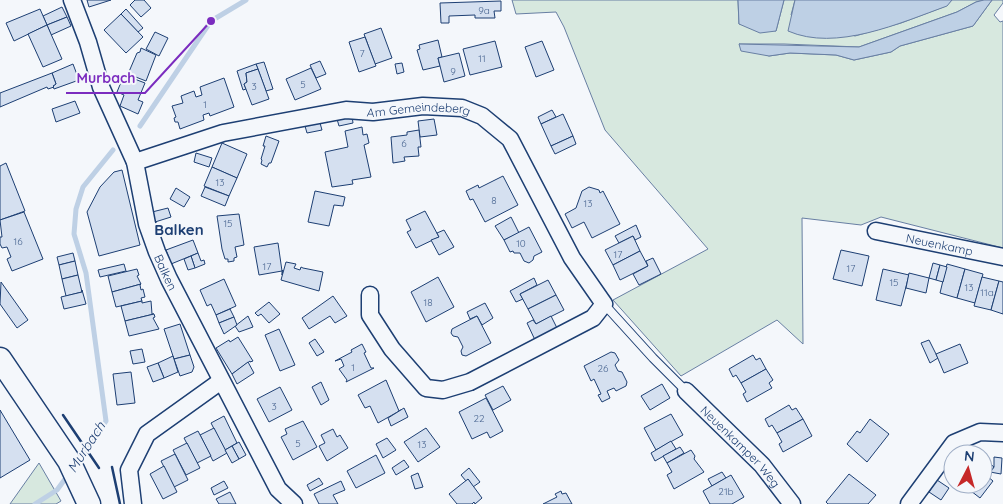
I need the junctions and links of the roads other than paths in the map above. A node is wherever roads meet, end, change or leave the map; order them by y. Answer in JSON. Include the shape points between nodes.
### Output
{"nodes":[{"id":1,"x":72,"y":0,"type":"edge"},
{"id":2,"x":135,"y":162,"type":"junction"},
{"id":3,"x":876,"y":231,"type":"dead end"},
{"id":4,"x":1003,"y":257,"type":"edge"},
{"id":5,"x":370,"y":295,"type":"dead end"},
{"id":6,"x":604,"y":304,"type":"junction"},
{"id":7,"x":3,"y":370,"type":"edge"},
{"id":8,"x":222,"y":381,"type":"junction"},
{"id":9,"x":686,"y":391,"type":"joint"},
{"id":10,"x":1003,"y":433,"type":"edge"},
{"id":11,"x":85,"y":494,"type":"edge"},
{"id":12,"x":132,"y":504,"type":"edge"},
{"id":13,"x":294,"y":504,"type":"edge"},
{"id":14,"x":792,"y":504,"type":"edge"},
{"id":15,"x":909,"y":504,"type":"edge"}],
"edges":[{"from":1,"to":2,"type":"street","name":"Balken","via":[[101,87]]},
{"from":2,"to":6,"type":"street","name":"Am Gemeindeberg","via":[[223,133],[346,110],[373,112],[423,106],[462,108],[482,116],[510,139],[572,258]]},
{"from":2,"to":8,"type":"street","name":"Balken","via":[[147,224],[157,252]]},
{"from":3,"to":4,"type":"street","name":"Neuenkamp"},
{"from":5,"to":6,"type":"street","via":[[370,315],[392,349],[426,388],[443,390],[470,382],[593,318]]},
{"from":6,"to":9,"type":"lane","name":"Am Gemeindeberg"},
{"from":7,"to":11,"type":"main road","via":[[68,461]]},
{"from":8,"to":12,"type":"street","via":[[147,434],[129,470]]},
{"from":8,"to":13,"type":"street","via":[[278,489]]},
{"from":9,"to":14,"type":"street","name":"Neuenkamper Weg","via":[[762,465]]},
{"from":10,"to":15,"type":"street","via":[[980,432],[954,444]]}]}
